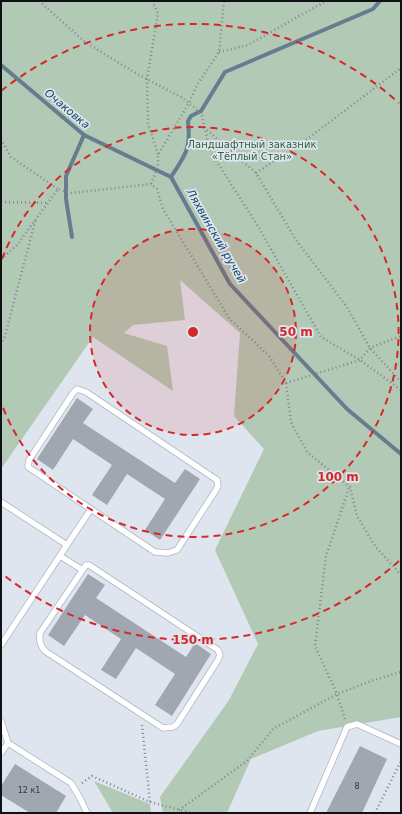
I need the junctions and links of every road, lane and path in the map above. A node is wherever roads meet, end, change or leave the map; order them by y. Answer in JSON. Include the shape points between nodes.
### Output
{"nodes":[{"id":1,"x":39,"y":1,"type":"edge"},
{"id":2,"x":152,"y":1,"type":"edge"},
{"id":3,"x":224,"y":1,"type":"edge"},
{"id":4,"x":326,"y":1,"type":"edge"},
{"id":5,"x":219,"y":52,"type":"junction"},
{"id":6,"x":401,"y":68,"type":"edge"},
{"id":7,"x":147,"y":79,"type":"junction"},
{"id":8,"x":189,"y":103,"type":"junction"},
{"id":9,"x":203,"y":127,"type":"junction"},
{"id":10,"x":1,"y":139,"type":"edge"},
{"id":11,"x":158,"y":154,"type":"junction"},
{"id":12,"x":256,"y":173,"type":"junction"},
{"id":13,"x":151,"y":184,"type":"junction"},
{"id":14,"x":58,"y":189,"type":"junction"},
{"id":15,"x":1,"y":202,"type":"edge"},
{"id":16,"x":46,"y":203,"type":"junction"},
{"id":17,"x":37,"y":215,"type":"junction"},
{"id":18,"x":1,"y":259,"type":"edge"},
{"id":19,"x":401,"y":336,"type":"edge"},
{"id":20,"x":1,"y":345,"type":"edge"},
{"id":21,"x":370,"y":348,"type":"junction"},
{"id":22,"x":360,"y":360,"type":"junction"},
{"id":23,"x":401,"y":382,"type":"edge"},
{"id":24,"x":286,"y":383,"type":"junction"},
{"id":25,"x":401,"y":390,"type":"edge"},
{"id":26,"x":350,"y":487,"type":"junction"},
{"id":27,"x":1,"y":502,"type":"edge"},
{"id":28,"x":91,"y":509,"type":"junction"},
{"id":29,"x":67,"y":545,"type":"junction"},
{"id":30,"x":60,"y":556,"type":"junction"},
{"id":31,"x":81,"y":569,"type":"junction"},
{"id":32,"x":401,"y":575,"type":"edge"},
{"id":33,"x":1,"y":645,"type":"edge"},
{"id":34,"x":401,"y":672,"type":"edge"},
{"id":35,"x":337,"y":694,"type":"junction"},
{"id":36,"x":140,"y":713,"type":"junction"},
{"id":37,"x":1,"y":721,"type":"edge"},
{"id":38,"x":347,"y":727,"type":"junction"},
{"id":39,"x":8,"y":743,"type":"junction"},
{"id":40,"x":401,"y":744,"type":"edge"},
{"id":41,"x":1,"y":753,"type":"edge"},
{"id":42,"x":401,"y":761,"type":"edge"},
{"id":43,"x":74,"y":788,"type":"junction"},
{"id":44,"x":150,"y":802,"type":"junction"},
{"id":45,"x":179,"y":810,"type":"junction"},
{"id":46,"x":87,"y":813,"type":"edge"},
{"id":47,"x":192,"y":813,"type":"edge"},
{"id":48,"x":216,"y":813,"type":"edge"},
{"id":49,"x":222,"y":813,"type":"edge"},
{"id":50,"x":310,"y":813,"type":"edge"},
{"id":51,"x":375,"y":813,"type":"edge"}],
"edges":[{"from":1,"to":7,"type":"path","via":[[85,42]]},
{"from":2,"to":7,"type":"path","via":[[158,13]]},
{"from":3,"to":5,"type":"path"},
{"from":4,"to":5,"type":"path","via":[[248,45]]},
{"from":5,"to":8,"type":"path","via":[[197,85]]},
{"from":6,"to":12,"type":"path","via":[[302,143]]},
{"from":7,"to":8,"type":"path"},
{"from":7,"to":11,"type":"path","via":[[148,123]]},
{"from":8,"to":9,"type":"path","via":[[202,116]]},
{"from":8,"to":11,"type":"path"},
{"from":9,"to":12,"type":"path"},
{"from":9,"to":22,"type":"path","via":[[210,151],[256,223],[321,338]]},
{"from":10,"to":14,"type":"path","via":[[11,157]]},
{"from":11,"to":13,"type":"path","via":[[158,166]]},
{"from":12,"to":21,"type":"path","via":[[296,240],[347,307]]},
{"from":13,"to":14,"type":"path","via":[[72,193]]},
{"from":13,"to":24,"type":"path","via":[[157,189],[163,209],[229,318],[269,356]]},
{"from":14,"to":16,"type":"path"},
{"from":15,"to":16,"type":"path"},
{"from":16,"to":17,"type":"path"},
{"from":17,"to":18,"type":"path","via":[[17,245]]},
{"from":17,"to":20,"type":"path"},
{"from":19,"to":21,"type":"path"},
{"from":21,"to":22,"type":"path"},
{"from":21,"to":23,"type":"path"},
{"from":22,"to":24,"type":"path"},
{"from":22,"to":25,"type":"path"},
{"from":24,"to":26,"type":"path","via":[[291,422],[307,452]]},
{"from":26,"to":32,"type":"path","via":[[357,516],[375,546]]},
{"from":26,"to":35,"type":"path","via":[[326,556],[315,646]]},
{"from":27,"to":29,"type":"lane"},
{"from":28,"to":28,"type":"lane","via":[[155,552],[168,553],[177,550],[216,490],[217,480],[86,392],[77,389],[28,464],[31,470]]},
{"from":28,"to":29,"type":"lane"},
{"from":29,"to":30,"type":"lane"},
{"from":30,"to":31,"type":"lane"},
{"from":30,"to":33,"type":"lane"},
{"from":31,"to":36,"type":"lane","via":[[40,633],[41,647]]},
{"from":31,"to":36,"type":"lane","via":[[89,565],[218,650],[218,660],[177,724],[163,728]]},
{"from":34,"to":35,"type":"path"},
{"from":35,"to":38,"type":"path"},
{"from":35,"to":45,"type":"path","via":[[273,729],[247,760]]},
{"from":36,"to":44,"type":"path"},
{"from":37,"to":39,"type":"lane"},
{"from":38,"to":40,"type":"lane","via":[[357,724]]},
{"from":38,"to":50,"type":"lane"},
{"from":39,"to":41,"type":"lane"},
{"from":39,"to":43,"type":"lane"},
{"from":42,"to":51,"type":"path"},
{"from":43,"to":44,"type":"path","via":[[92,776]]},
{"from":43,"to":46,"type":"lane"},
{"from":44,"to":45,"type":"path"},
{"from":45,"to":47,"type":"path"},
{"from":48,"to":49,"type":"path"}]}
